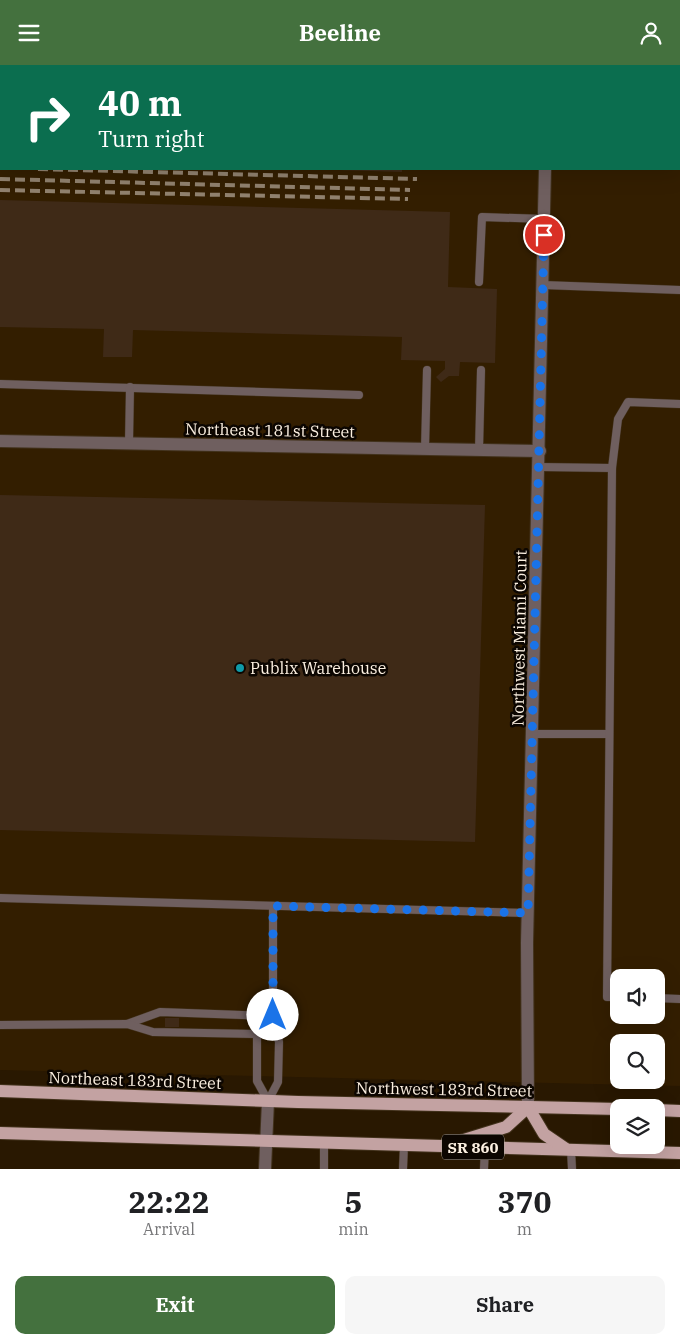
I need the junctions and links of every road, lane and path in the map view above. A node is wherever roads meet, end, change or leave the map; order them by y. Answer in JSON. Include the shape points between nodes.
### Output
{"nodes":[{"id":1,"x":546,"y":170,"type":"edge"},
{"id":2,"x":544,"y":219,"type":"junction"},
{"id":3,"x":479,"y":283,"type":"dead end"},
{"id":4,"x":543,"y":285,"type":"junction"},
{"id":5,"x":680,"y":290,"type":"edge"},
{"id":6,"x":427,"y":370,"type":"dead end"},
{"id":7,"x":481,"y":371,"type":"dead end"},
{"id":8,"x":0,"y":384,"type":"edge"},
{"id":9,"x":130,"y":387,"type":"junction"},
{"id":10,"x":359,"y":395,"type":"dead end"},
{"id":11,"x":680,"y":404,"type":"edge"},
{"id":12,"x":0,"y":441,"type":"edge"},
{"id":13,"x":129,"y":443,"type":"junction"},
{"id":14,"x":425,"y":449,"type":"junction"},
{"id":15,"x":479,"y":450,"type":"junction"},
{"id":16,"x":540,"y":451,"type":"junction"},
{"id":17,"x":539,"y":467,"type":"junction"},
{"id":18,"x":612,"y":468,"type":"junction"},
{"id":19,"x":533,"y":733,"type":"junction"},
{"id":20,"x":609,"y":734,"type":"junction"},
{"id":21,"x":0,"y":898,"type":"edge"},
{"id":22,"x":273,"y":906,"type":"junction"},
{"id":23,"x":528,"y":913,"type":"junction"},
{"id":24,"x":610,"y":997,"type":"edge"},
{"id":25,"x":665,"y":998,"type":"edge"},
{"id":26,"x":680,"y":999,"type":"edge"},
{"id":27,"x":273,"y":1015,"type":"junction"},
{"id":28,"x":126,"y":1024,"type":"junction"},
{"id":29,"x":0,"y":1025,"type":"edge"},
{"id":30,"x":0,"y":1091,"type":"edge"},
{"id":31,"x":268,"y":1101,"type":"junction"},
{"id":32,"x":528,"y":1107,"type":"junction"},
{"id":33,"x":610,"y":1109,"type":"edge"},
{"id":34,"x":665,"y":1110,"type":"edge"},
{"id":35,"x":680,"y":1111,"type":"edge"},
{"id":36,"x":0,"y":1133,"type":"edge"},
{"id":37,"x":266,"y":1141,"type":"junction"},
{"id":38,"x":324,"y":1143,"type":"junction"},
{"id":39,"x":404,"y":1145,"type":"junction"},
{"id":40,"x":444,"y":1147,"type":"junction"},
{"id":41,"x":485,"y":1147,"type":"junction"},
{"id":42,"x":569,"y":1150,"type":"junction"},
{"id":43,"x":680,"y":1153,"type":"edge"},
{"id":44,"x":265,"y":1169,"type":"edge"},
{"id":45,"x":324,"y":1169,"type":"edge"},
{"id":46,"x":403,"y":1169,"type":"edge"},
{"id":47,"x":484,"y":1169,"type":"edge"},
{"id":48,"x":572,"y":1169,"type":"edge"}],
"edges":[{"from":1,"to":2,"type":"street","name":"Northwest Miami Court"},
{"from":2,"to":3,"type":"lane","via":[[482,217]]},
{"from":2,"to":4,"type":"street","name":"Northwest Miami Court"},
{"from":4,"to":5,"type":"lane"},
{"from":4,"to":16,"type":"street","name":"Northwest Miami Court"},
{"from":6,"to":14,"type":"lane"},
{"from":7,"to":15,"type":"lane"},
{"from":8,"to":9,"type":"lane"},
{"from":9,"to":10,"type":"lane"},
{"from":9,"to":13,"type":"lane"},
{"from":11,"to":18,"type":"lane","via":[[628,402],[618,419]]},
{"from":12,"to":13,"type":"street","name":"Northeast 181st Street"},
{"from":13,"to":14,"type":"street","name":"Northeast 181st Street"},
{"from":14,"to":15,"type":"street","name":"Northeast 181st Street"},
{"from":15,"to":16,"type":"street","name":"Northeast 181st Street"},
{"from":16,"to":17,"type":"street","name":"Northwest Miami Court"},
{"from":17,"to":18,"type":"lane"},
{"from":17,"to":19,"type":"street","name":"Northwest Miami Court"},
{"from":18,"to":20,"type":"lane"},
{"from":19,"to":20,"type":"lane"},
{"from":19,"to":23,"type":"street","name":"Northwest Miami Court"},
{"from":20,"to":24,"type":"lane","via":[[607,997]]},
{"from":21,"to":22,"type":"lane"},
{"from":22,"to":23,"type":"lane"},
{"from":22,"to":27,"type":"lane"},
{"from":23,"to":32,"type":"street","name":"Northwest Miami Court"},
{"from":25,"to":26,"type":"lane"},
{"from":27,"to":28,"type":"lane","via":[[160,1012]]},
{"from":27,"to":31,"type":"lane","via":[[279,1042],[278,1082]]},
{"from":28,"to":29,"type":"lane"},
{"from":28,"to":31,"type":"lane","via":[[153,1032],[257,1034],[257,1081]]},
{"from":30,"to":31,"type":"main road","name":"Northeast 183rd Street"},
{"from":31,"to":32,"type":"main road","name":"Northwest 183rd Street"},
{"from":31,"to":37,"type":"street"},
{"from":32,"to":33,"type":"main road","name":"Northwest 183rd Street"},
{"from":32,"to":40,"type":"main road","via":[[506,1127]]},
{"from":32,"to":42,"type":"main road","via":[[544,1134]]},
{"from":34,"to":35,"type":"main road"},
{"from":36,"to":37,"type":"main road","number":"SR 860"},
{"from":37,"to":38,"type":"main road","number":"SR 860"},
{"from":37,"to":44,"type":"street"},
{"from":38,"to":39,"type":"main road","number":"SR 860"},
{"from":38,"to":45,"type":"lane"},
{"from":39,"to":40,"type":"main road","number":"SR 860"},
{"from":39,"to":46,"type":"lane"},
{"from":40,"to":41,"type":"main road","number":"SR 860"},
{"from":41,"to":42,"type":"main road","number":"SR 860"},
{"from":41,"to":47,"type":"lane"},
{"from":42,"to":43,"type":"main road","number":"SR 860"},
{"from":42,"to":48,"type":"lane"}]}
